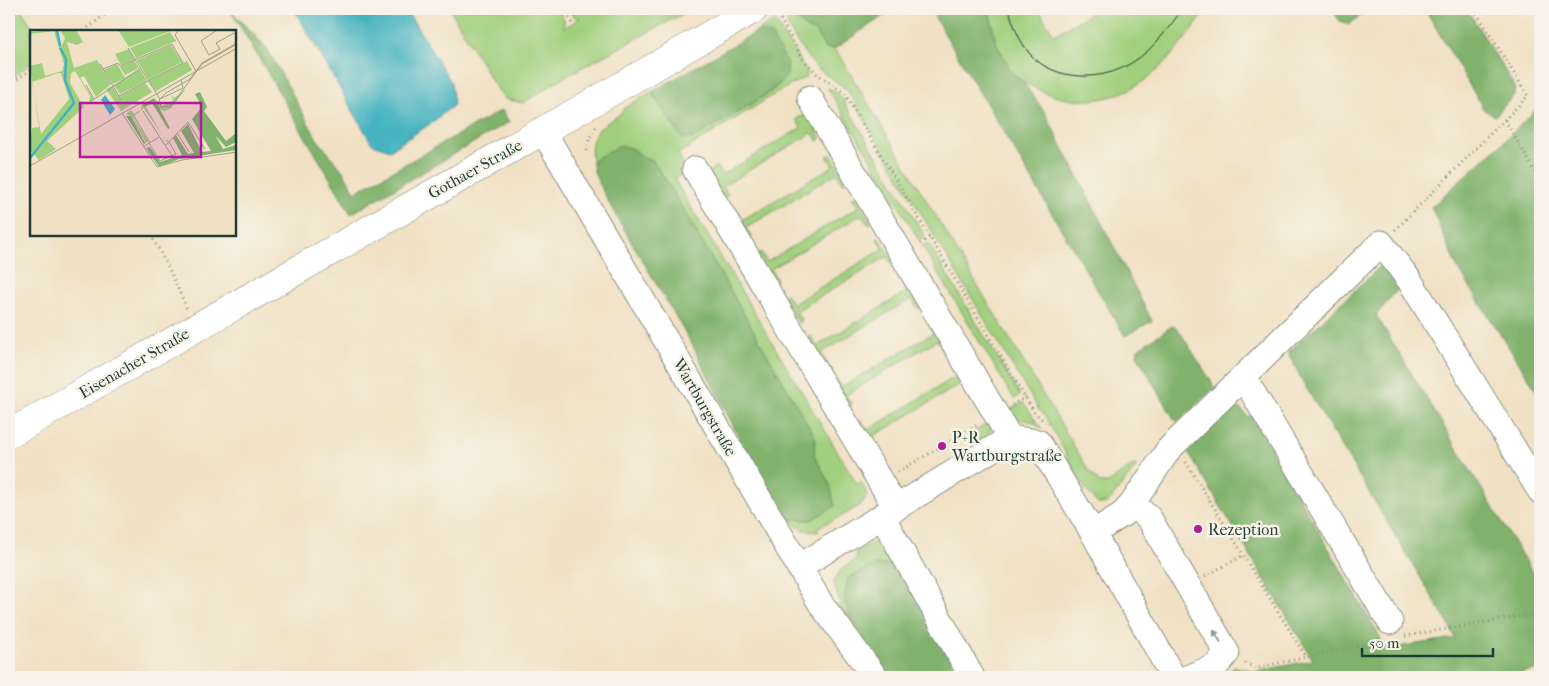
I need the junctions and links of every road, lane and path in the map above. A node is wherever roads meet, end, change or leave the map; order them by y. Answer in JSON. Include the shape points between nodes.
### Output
{"nodes":[{"id":1,"x":112,"y":9,"type":"edge"},
{"id":2,"x":564,"y":9,"type":"edge"},
{"id":3,"x":1474,"y":9,"type":"edge"},
{"id":4,"x":766,"y":12,"type":"edge"},
{"id":5,"x":573,"y":25,"type":"dead end"},
{"id":6,"x":85,"y":30,"type":"edge"},
{"id":7,"x":30,"y":71,"type":"edge"},
{"id":8,"x":9,"y":84,"type":"edge"},
{"id":9,"x":810,"y":98,"type":"dead end"},
{"id":10,"x":1505,"y":120,"type":"junction"},
{"id":11,"x":543,"y":131,"type":"junction"},
{"id":12,"x":695,"y":169,"type":"dead end"},
{"id":13,"x":1540,"y":180,"type":"edge"},
{"id":14,"x":152,"y":236,"type":"edge"},
{"id":15,"x":1381,"y":243,"type":"junction"},
{"id":16,"x":196,"y":327,"type":"junction"},
{"id":17,"x":1244,"y":378,"type":"junction"},
{"id":18,"x":1026,"y":397,"type":"junction"},
{"id":19,"x":996,"y":414,"type":"junction"},
{"id":20,"x":1047,"y":427,"type":"dead end"},
{"id":21,"x":9,"y":434,"type":"edge"},
{"id":22,"x":1010,"y":438,"type":"junction"},
{"id":23,"x":1181,"y":454,"type":"dead end"},
{"id":24,"x":881,"y":482,"type":"junction"},
{"id":25,"x":1540,"y":491,"type":"edge"},
{"id":26,"x":1132,"y":504,"type":"junction"},
{"id":27,"x":889,"y":512,"type":"junction"},
{"id":28,"x":1093,"y":533,"type":"junction"},
{"id":29,"x":1244,"y":555,"type":"junction"},
{"id":30,"x":799,"y":567,"type":"junction"},
{"id":31,"x":1187,"y":586,"type":"junction"},
{"id":32,"x":1540,"y":613,"type":"edge"},
{"id":33,"x":1392,"y":633,"type":"junction"},
{"id":34,"x":1227,"y":653,"type":"junction"},
{"id":35,"x":1306,"y":657,"type":"junction"},
{"id":36,"x":875,"y":677,"type":"edge"},
{"id":37,"x":972,"y":677,"type":"edge"},
{"id":38,"x":1173,"y":677,"type":"edge"},
{"id":39,"x":1189,"y":677,"type":"edge"}],
"edges":[{"from":1,"to":6,"type":"path"},
{"from":2,"to":5,"type":"path"},
{"from":3,"to":10,"type":"path","via":[[1528,96]]},
{"from":4,"to":11,"type":"main road","name":"Gothaer Straße"},
{"from":4,"to":18,"type":"path","via":[[803,59],[844,93]]},
{"from":7,"to":8,"type":"path"},
{"from":9,"to":19,"type":"street"},
{"from":10,"to":13,"type":"path"},
{"from":10,"to":15,"type":"path"},
{"from":11,"to":16,"type":"main road","name":"Gothaer Straße"},
{"from":11,"to":30,"type":"street","name":"Wartburgstraße"},
{"from":12,"to":24,"type":"street"},
{"from":14,"to":16,"type":"path","name":"Eisenacher Straße"},
{"from":15,"to":17,"type":"street"},
{"from":15,"to":25,"type":"street","via":[[1410,281]]},
{"from":16,"to":21,"type":"main road","name":"Eisenacher Straße"},
{"from":17,"to":26,"type":"street","via":[[1169,449]]},
{"from":17,"to":33,"type":"street"},
{"from":18,"to":19,"type":"path"},
{"from":18,"to":20,"type":"path"},
{"from":19,"to":22,"type":"street"},
{"from":19,"to":24,"type":"path"},
{"from":22,"to":27,"type":"street"},
{"from":22,"to":28,"type":"street","via":[[1038,442]]},
{"from":23,"to":29,"type":"path"},
{"from":24,"to":27,"type":"street"},
{"from":26,"to":28,"type":"street","via":[[1123,514]]},
{"from":26,"to":31,"type":"street","via":[[1149,518]]},
{"from":27,"to":30,"type":"street"},
{"from":27,"to":37,"type":"street"},
{"from":28,"to":38,"type":"street"},
{"from":29,"to":31,"type":"path"},
{"from":29,"to":35,"type":"path"},
{"from":30,"to":36,"type":"street","name":"Wartburgstraße","via":[[821,604]]},
{"from":34,"to":31,"type":"street","one_way":true},
{"from":32,"to":33,"type":"path"},
{"from":33,"to":35,"type":"path"},
{"from":34,"to":35,"type":"path","via":[[1255,668]]},
{"from":34,"to":39,"type":"street","via":[[1215,667]]}]}
